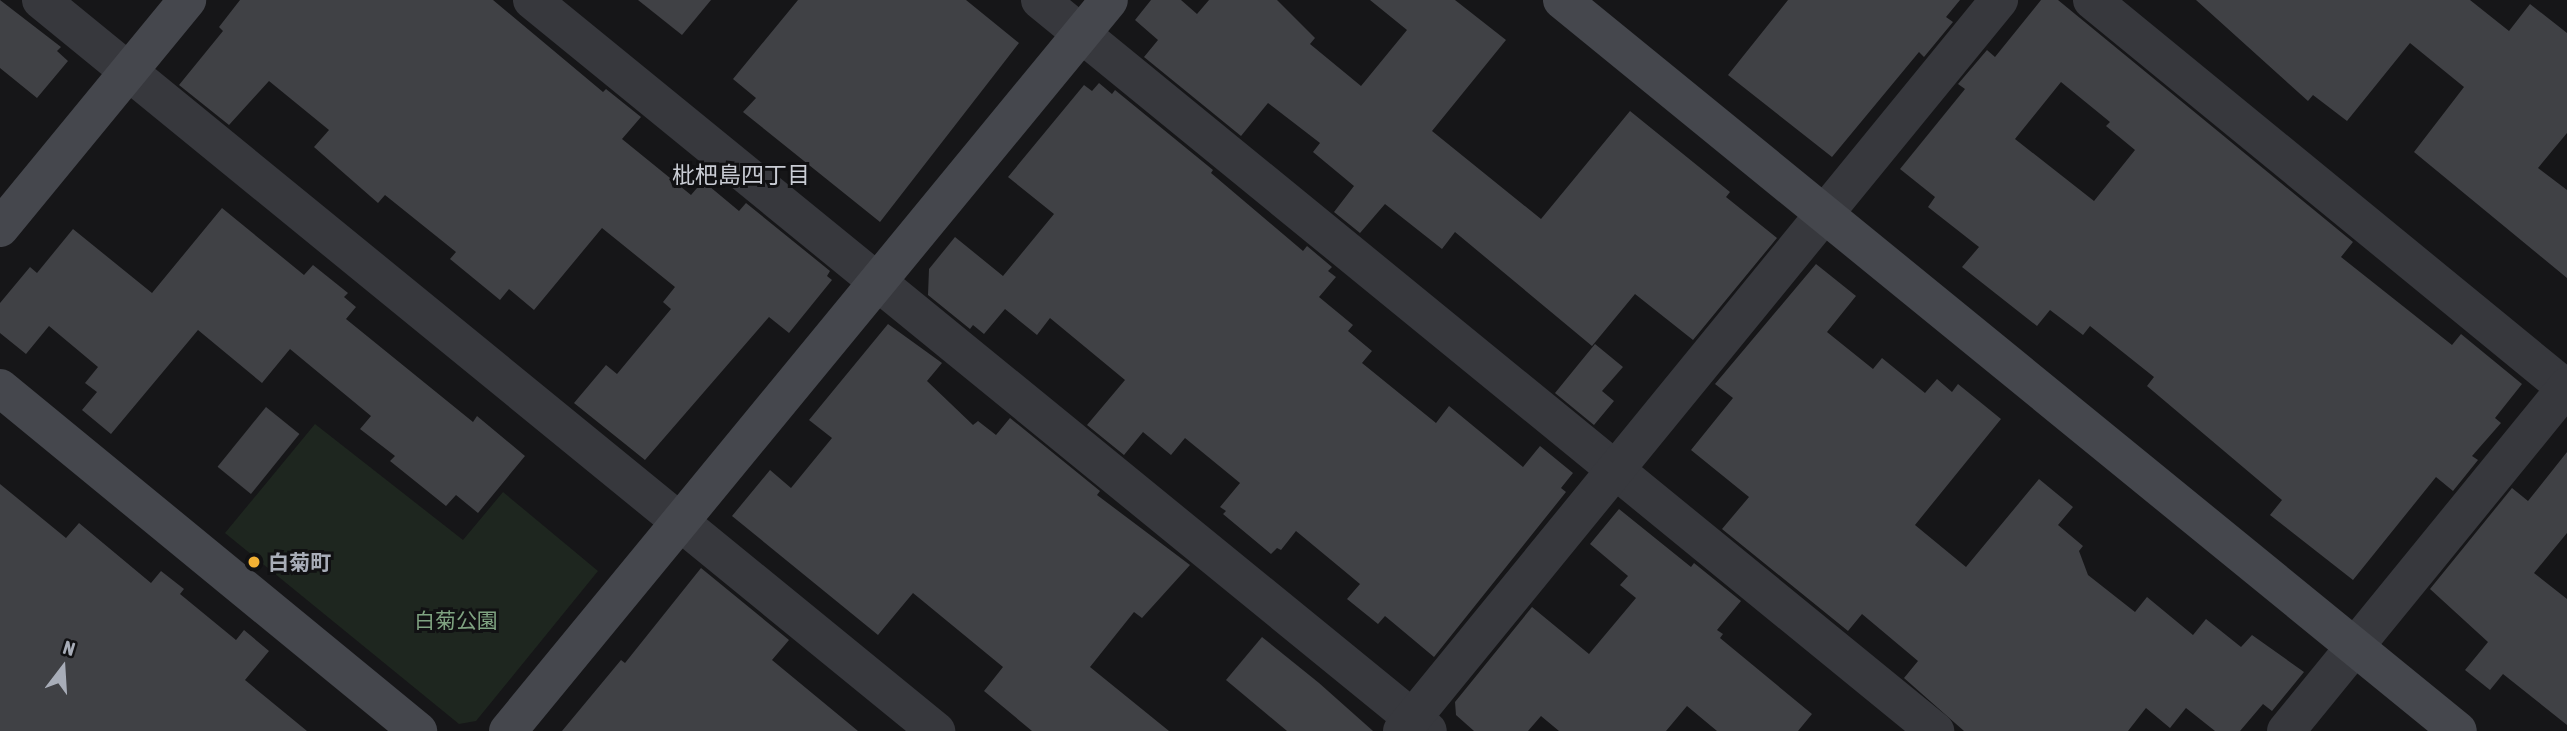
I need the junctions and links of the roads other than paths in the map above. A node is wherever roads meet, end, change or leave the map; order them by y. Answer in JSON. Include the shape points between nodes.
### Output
{"nodes":[{"id":1,"x":41,"y":0,"type":"edge"},
{"id":2,"x":187,"y":0,"type":"edge"},
{"id":3,"x":532,"y":0,"type":"edge"},
{"id":4,"x":1040,"y":0,"type":"edge"},
{"id":5,"x":1109,"y":0,"type":"edge"},
{"id":6,"x":1562,"y":0,"type":"edge"},
{"id":7,"x":1999,"y":0,"type":"edge"},
{"id":8,"x":2092,"y":0,"type":"edge"},
{"id":9,"x":1081,"y":34,"type":"junction"},
{"id":10,"x":128,"y":71,"type":"junction"},
{"id":11,"x":1824,"y":214,"type":"junction"},
{"id":12,"x":0,"y":228,"type":"edge"},
{"id":13,"x":878,"y":282,"type":"junction"},
{"id":14,"x":0,"y":388,"type":"edge"},
{"id":15,"x":2566,"y":388,"type":"edge"},
{"id":16,"x":1615,"y":470,"type":"junction"},
{"id":17,"x":680,"y":522,"type":"junction"},
{"id":18,"x":2354,"y":647,"type":"junction"},
{"id":19,"x":1414,"y":727,"type":"edge"},
{"id":20,"x":418,"y":731,"type":"edge"},
{"id":21,"x":508,"y":731,"type":"edge"},
{"id":22,"x":936,"y":731,"type":"edge"},
{"id":23,"x":1935,"y":731,"type":"edge"},
{"id":24,"x":2286,"y":731,"type":"edge"},
{"id":25,"x":2458,"y":731,"type":"edge"}],
"edges":[{"from":1,"to":10,"type":"street"},
{"from":2,"to":10,"type":"street"},
{"from":3,"to":13,"type":"street"},
{"from":4,"to":9,"type":"street"},
{"from":5,"to":9,"type":"street"},
{"from":6,"to":11,"type":"street"},
{"from":7,"to":11,"type":"street"},
{"from":8,"to":15,"type":"street"},
{"from":9,"to":13,"type":"street"},
{"from":9,"to":16,"type":"street"},
{"from":10,"to":12,"type":"street"},
{"from":10,"to":17,"type":"street"},
{"from":11,"to":16,"type":"street"},
{"from":11,"to":18,"type":"street"},
{"from":13,"to":17,"type":"street"},
{"from":13,"to":19,"type":"street"},
{"from":14,"to":20,"type":"street"},
{"from":15,"to":18,"type":"street"},
{"from":16,"to":19,"type":"street"},
{"from":16,"to":23,"type":"street"},
{"from":17,"to":21,"type":"street"},
{"from":17,"to":22,"type":"street"},
{"from":18,"to":24,"type":"street"},
{"from":18,"to":25,"type":"street"}]}
